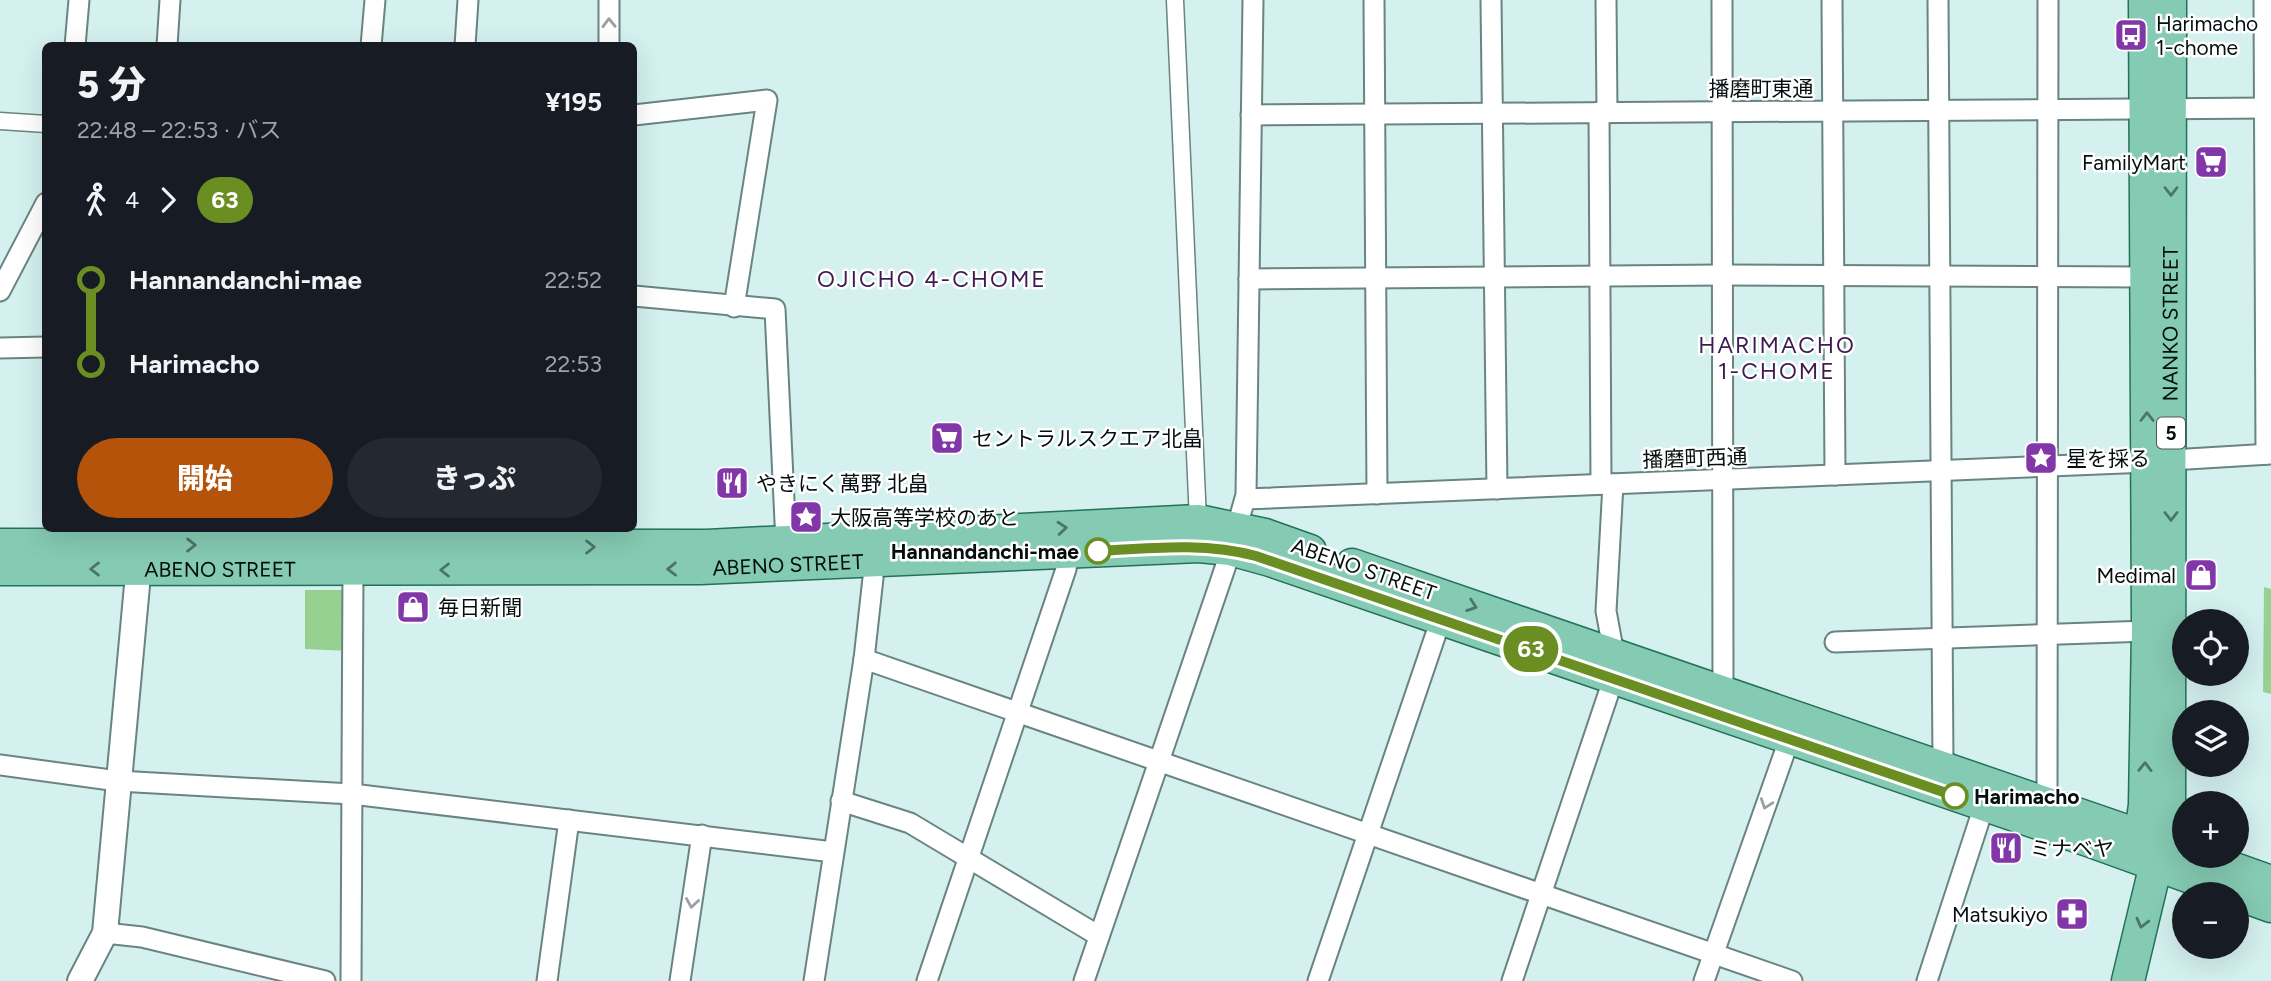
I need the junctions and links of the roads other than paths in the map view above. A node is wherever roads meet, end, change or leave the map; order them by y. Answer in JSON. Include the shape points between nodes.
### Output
{"nodes":[{"id":1,"x":79,"y":0,"type":"edge"},
{"id":2,"x":170,"y":0,"type":"edge"},
{"id":3,"x":375,"y":0,"type":"edge"},
{"id":4,"x":468,"y":0,"type":"edge"},
{"id":5,"x":609,"y":0,"type":"edge"},
{"id":6,"x":1175,"y":0,"type":"edge"},
{"id":7,"x":1252,"y":0,"type":"edge"},
{"id":8,"x":1374,"y":0,"type":"edge"},
{"id":9,"x":1491,"y":0,"type":"edge"},
{"id":10,"x":1606,"y":0,"type":"edge"},
{"id":11,"x":1721,"y":0,"type":"edge"},
{"id":12,"x":1832,"y":0,"type":"edge"},
{"id":13,"x":1938,"y":0,"type":"edge"},
{"id":14,"x":2048,"y":0,"type":"edge"},
{"id":15,"x":2145,"y":0,"type":"edge"},
{"id":16,"x":2170,"y":0,"type":"edge"},
{"id":17,"x":2264,"y":0,"type":"edge"},
{"id":18,"x":75,"y":42,"type":"edge"},
{"id":19,"x":167,"y":42,"type":"edge"},
{"id":20,"x":371,"y":42,"type":"edge"},
{"id":21,"x":465,"y":42,"type":"edge"},
{"id":22,"x":609,"y":42,"type":"edge"},
{"id":23,"x":2049,"y":108,"type":"junction"},
{"id":24,"x":2267,"y":108,"type":"edge"},
{"id":25,"x":1939,"y":109,"type":"junction"},
{"id":26,"x":2159,"y":109,"type":"junction"},
{"id":27,"x":1832,"y":110,"type":"junction"},
{"id":28,"x":1721,"y":111,"type":"junction"},
{"id":29,"x":1603,"y":112,"type":"junction"},
{"id":30,"x":1493,"y":113,"type":"junction"},
{"id":31,"x":637,"y":114,"type":"edge"},
{"id":32,"x":1375,"y":114,"type":"junction"},
{"id":33,"x":1251,"y":115,"type":"junction"},
{"id":34,"x":0,"y":121,"type":"edge"},
{"id":35,"x":42,"y":124,"type":"edge"},
{"id":36,"x":42,"y":211,"type":"edge"},
{"id":37,"x":1721,"y":275,"type":"junction"},
{"id":38,"x":1940,"y":275,"type":"junction"},
{"id":39,"x":1834,"y":276,"type":"junction"},
{"id":40,"x":2048,"y":276,"type":"junction"},
{"id":41,"x":2146,"y":276,"type":"junction"},
{"id":42,"x":1376,"y":278,"type":"junction"},
{"id":43,"x":1495,"y":278,"type":"junction"},
{"id":44,"x":1600,"y":278,"type":"junction"},
{"id":45,"x":1249,"y":279,"type":"junction"},
{"id":46,"x":0,"y":291,"type":"edge"},
{"id":47,"x":637,"y":296,"type":"edge"},
{"id":48,"x":734,"y":307,"type":"junction"},
{"id":49,"x":42,"y":347,"type":"edge"},
{"id":50,"x":0,"y":348,"type":"edge"},
{"id":51,"x":2269,"y":454,"type":"edge"},
{"id":52,"x":2159,"y":461,"type":"junction"},
{"id":53,"x":2049,"y":465,"type":"junction"},
{"id":54,"x":1941,"y":470,"type":"junction"},
{"id":55,"x":1835,"y":475,"type":"junction"},
{"id":56,"x":1721,"y":479,"type":"junction"},
{"id":57,"x":1607,"y":484,"type":"junction"},
{"id":58,"x":1497,"y":489,"type":"junction"},
{"id":59,"x":1377,"y":494,"type":"junction"},
{"id":60,"x":1198,"y":521,"type":"junction"},
{"id":61,"x":1237,"y":525,"type":"junction"},
{"id":62,"x":272,"y":537,"type":"edge"},
{"id":63,"x":786,"y":542,"type":"junction"},
{"id":64,"x":0,"y":544,"type":"edge"},
{"id":65,"x":545,"y":544,"type":"edge"},
{"id":66,"x":872,"y":551,"type":"junction"},
{"id":67,"x":1069,"y":552,"type":"junction"},
{"id":68,"x":140,"y":557,"type":"junction"},
{"id":69,"x":0,"y":569,"type":"edge"},
{"id":70,"x":353,"y":569,"type":"junction"},
{"id":71,"x":1441,"y":619,"type":"junction"},
{"id":72,"x":2148,"y":631,"type":"junction"},
{"id":73,"x":2047,"y":635,"type":"junction"},
{"id":74,"x":1942,"y":640,"type":"junction"},
{"id":75,"x":1835,"y":642,"type":"dead end"},
{"id":76,"x":864,"y":659,"type":"junction"},
{"id":77,"x":1614,"y":666,"type":"junction"},
{"id":78,"x":1723,"y":691,"type":"junction"},
{"id":79,"x":1018,"y":712,"type":"junction"},
{"id":80,"x":1789,"y":740,"type":"junction"},
{"id":81,"x":1157,"y":762,"type":"junction"},
{"id":82,"x":0,"y":765,"type":"edge"},
{"id":83,"x":1942,"y":767,"type":"junction"},
{"id":84,"x":118,"y":781,"type":"junction"},
{"id":85,"x":352,"y":793,"type":"junction"},
{"id":86,"x":841,"y":801,"type":"junction"},
{"id":87,"x":2048,"y":804,"type":"junction"},
{"id":88,"x":1984,"y":806,"type":"junction"},
{"id":89,"x":569,"y":820,"type":"junction"},
{"id":90,"x":702,"y":835,"type":"junction"},
{"id":91,"x":1370,"y":836,"type":"junction"},
{"id":92,"x":2156,"y":851,"type":"edge"},
{"id":93,"x":832,"y":852,"type":"junction"},
{"id":94,"x":969,"y":860,"type":"junction"},
{"id":95,"x":2233,"y":868,"type":"edge"},
{"id":96,"x":2271,"y":881,"type":"edge"},
{"id":97,"x":1542,"y":893,"type":"junction"},
{"id":98,"x":2271,"y":906,"type":"edge"},
{"id":99,"x":105,"y":933,"type":"junction"},
{"id":100,"x":1099,"y":936,"type":"junction"},
{"id":101,"x":1714,"y":954,"type":"junction"},
{"id":102,"x":79,"y":981,"type":"edge"},
{"id":103,"x":326,"y":981,"type":"edge"},
{"id":104,"x":351,"y":981,"type":"edge"},
{"id":105,"x":547,"y":981,"type":"edge"},
{"id":106,"x":680,"y":981,"type":"edge"},
{"id":107,"x":814,"y":981,"type":"edge"},
{"id":108,"x":927,"y":981,"type":"edge"},
{"id":109,"x":1084,"y":981,"type":"edge"},
{"id":110,"x":1318,"y":981,"type":"edge"},
{"id":111,"x":1512,"y":981,"type":"edge"},
{"id":112,"x":1704,"y":981,"type":"edge"},
{"id":113,"x":1792,"y":981,"type":"edge"},
{"id":114,"x":1927,"y":981,"type":"edge"},
{"id":115,"x":2106,"y":981,"type":"edge"},
{"id":116,"x":2128,"y":981,"type":"edge"}],
"edges":[{"from":1,"to":18,"type":"street"},
{"from":2,"to":19,"type":"street"},
{"from":3,"to":20,"type":"street"},
{"from":4,"to":21,"type":"street"},
{"from":22,"to":5,"type":"street","one_way":true},
{"from":6,"to":60,"type":"street"},
{"from":7,"to":33,"type":"street"},
{"from":8,"to":32,"type":"street"},
{"from":9,"to":30,"type":"street"},
{"from":10,"to":29,"type":"street"},
{"from":11,"to":28,"type":"street"},
{"from":12,"to":27,"type":"street"},
{"from":13,"to":25,"type":"street"},
{"from":14,"to":23,"type":"street"},
{"from":15,"to":26,"type":"main road","name":"NANKO STREET","number":"5"},
{"from":16,"to":26,"type":"main road","name":"NANKO STREET","number":"5"},
{"from":17,"to":24,"type":"street"},
{"from":23,"to":25,"type":"street","name":"播磨町東通"},
{"from":23,"to":26,"type":"street","name":"播磨町東通"},
{"from":23,"to":40,"type":"street"},
{"from":24,"to":26,"type":"street","name":"播磨町東通"},
{"from":24,"to":51,"type":"street"},
{"from":25,"to":27,"type":"street","name":"播磨町東通"},
{"from":25,"to":38,"type":"street"},
{"from":26,"to":41,"type":"main road","name":"NANKO STREET","number":"5"},
{"from":26,"to":52,"type":"main road","name":"NANKO STREET","number":"5","one_way":true},
{"from":27,"to":28,"type":"street","name":"播磨町東通"},
{"from":27,"to":39,"type":"street"},
{"from":28,"to":29,"type":"street","name":"播磨町東通"},
{"from":28,"to":37,"type":"street"},
{"from":29,"to":30,"type":"street","name":"播磨町東通"},
{"from":29,"to":44,"type":"street"},
{"from":30,"to":32,"type":"street","name":"播磨町東通"},
{"from":30,"to":43,"type":"street"},
{"from":31,"to":48,"type":"street","via":[[768,100]]},
{"from":32,"to":33,"type":"street","name":"播磨町東通"},
{"from":32,"to":42,"type":"street"},
{"from":33,"to":45,"type":"street"},
{"from":34,"to":35,"type":"street"},
{"from":36,"to":46,"type":"street"},
{"from":37,"to":39,"type":"street"},
{"from":37,"to":44,"type":"street"},
{"from":37,"to":56,"type":"street"},
{"from":38,"to":39,"type":"street"},
{"from":38,"to":40,"type":"street"},
{"from":38,"to":54,"type":"street"},
{"from":39,"to":55,"type":"street"},
{"from":40,"to":41,"type":"street"},
{"from":40,"to":53,"type":"street"},
{"from":52,"to":41,"type":"main road","name":"NANKO STREET","number":"5","one_way":true},
{"from":42,"to":43,"type":"street"},
{"from":42,"to":45,"type":"street"},
{"from":42,"to":59,"type":"street"},
{"from":43,"to":44,"type":"street"},
{"from":43,"to":58,"type":"street"},
{"from":44,"to":57,"type":"street"},
{"from":45,"to":61,"type":"street"},
{"from":47,"to":48,"type":"street"},
{"from":48,"to":63,"type":"street","via":[[775,309]]},
{"from":49,"to":50,"type":"street"},
{"from":51,"to":52,"type":"street","name":"播磨町西通"},
{"from":52,"to":53,"type":"street","name":"播磨町西通"},
{"from":52,"to":72,"type":"main road","name":"NANKO STREET","number":"5"},
{"from":52,"to":92,"type":"main road","name":"NANKO STREET","number":"5","one_way":true,"via":[[2169,810]]},
{"from":53,"to":54,"type":"street","name":"播磨町西通"},
{"from":53,"to":73,"type":"street"},
{"from":54,"to":55,"type":"street","name":"播磨町西通"},
{"from":54,"to":74,"type":"street"},
{"from":55,"to":56,"type":"street","name":"播磨町西通"},
{"from":56,"to":57,"type":"street","name":"播磨町西通"},
{"from":56,"to":78,"type":"street"},
{"from":57,"to":58,"type":"street","name":"播磨町西通"},
{"from":57,"to":77,"type":"street","via":[[1606,611]]},
{"from":58,"to":59,"type":"street","name":"播磨町西通"},
{"from":59,"to":61,"type":"street","name":"播磨町西通"},
{"from":60,"to":61,"type":"main road","name":"ABENO STREET"},
{"from":66,"to":60,"type":"main road","name":"ABENO STREET","one_way":true},
{"from":61,"to":67,"type":"main road","name":"ABENO STREET","via":[[1199,546]]},
{"from":61,"to":71,"type":"main road","name":"ABENO STREET"},
{"from":61,"to":77,"type":"main road","name":"ABENO STREET","one_way":true},
{"from":61,"to":81,"type":"street"},
{"from":62,"to":65,"type":"main road","name":"ABENO STREET"},
{"from":68,"to":62,"type":"main road","name":"ABENO STREET","one_way":true},
{"from":65,"to":63,"type":"main road","name":"ABENO STREET","one_way":true},
{"from":63,"to":66,"type":"main road","name":"ABENO STREET"},
{"from":64,"to":68,"type":"main road","name":"ABENO STREET"},
{"from":66,"to":65,"type":"main road","name":"ABENO STREET","one_way":true},
{"from":65,"to":70,"type":"main road","name":"ABENO STREET","one_way":true},
{"from":66,"to":67,"type":"main road","name":"ABENO STREET"},
{"from":66,"to":76,"type":"street"},
{"from":67,"to":79,"type":"street"},
{"from":68,"to":69,"type":"main road","name":"ABENO STREET","one_way":true},
{"from":68,"to":70,"type":"main road","name":"ABENO STREET"},
{"from":68,"to":84,"type":"street"},
{"from":70,"to":85,"type":"street"},
{"from":71,"to":77,"type":"main road","name":"ABENO STREET"},
{"from":71,"to":91,"type":"street"},
{"from":72,"to":73,"type":"street"},
{"from":92,"to":72,"type":"main road","name":"NANKO STREET","number":"5","one_way":true,"via":[[2145,805]]},
{"from":73,"to":74,"type":"street"},
{"from":73,"to":87,"type":"street"},
{"from":74,"to":75,"type":"street"},
{"from":74,"to":83,"type":"street"},
{"from":76,"to":79,"type":"street"},
{"from":76,"to":86,"type":"street"},
{"from":77,"to":78,"type":"main road","name":"ABENO STREET"},
{"from":77,"to":80,"type":"main road","name":"ABENO STREET"},
{"from":77,"to":97,"type":"street"},
{"from":78,"to":83,"type":"main road","name":"ABENO STREET"},
{"from":79,"to":81,"type":"street"},
{"from":79,"to":94,"type":"street"},
{"from":80,"to":88,"type":"main road","name":"ABENO STREET"},
{"from":80,"to":101,"type":"street","one_way":true},
{"from":81,"to":91,"type":"street"},
{"from":81,"to":100,"type":"street"},
{"from":82,"to":84,"type":"street"},
{"from":83,"to":87,"type":"main road","name":"ABENO STREET"},
{"from":84,"to":85,"type":"street"},
{"from":84,"to":99,"type":"street"},
{"from":85,"to":89,"type":"street"},
{"from":85,"to":104,"type":"street"},
{"from":86,"to":93,"type":"street"},
{"from":86,"to":94,"type":"street","via":[[910,823]]},
{"from":87,"to":92,"type":"main road","name":"ABENO STREET"},
{"from":88,"to":92,"type":"main road","name":"ABENO STREET"},
{"from":88,"to":114,"type":"street"},
{"from":89,"to":90,"type":"street"},
{"from":89,"to":105,"type":"street"},
{"from":90,"to":93,"type":"street"},
{"from":90,"to":106,"type":"street","one_way":true},
{"from":91,"to":97,"type":"street"},
{"from":91,"to":110,"type":"street"},
{"from":92,"to":98,"type":"main road","name":"ABENO STREET"},
{"from":92,"to":115,"type":"main road","name":"NANKO STREET","number":"5"},
{"from":92,"to":116,"type":"main road","name":"NANKO STREET","number":"5","one_way":true},
{"from":93,"to":107,"type":"street"},
{"from":94,"to":100,"type":"street"},
{"from":94,"to":108,"type":"street"},
{"from":95,"to":96,"type":"main road"},
{"from":97,"to":101,"type":"street"},
{"from":97,"to":111,"type":"street"},
{"from":99,"to":102,"type":"street"},
{"from":99,"to":103,"type":"street","via":[[142,937]]},
{"from":100,"to":109,"type":"street"},
{"from":101,"to":112,"type":"street"},
{"from":101,"to":113,"type":"street"}]}
